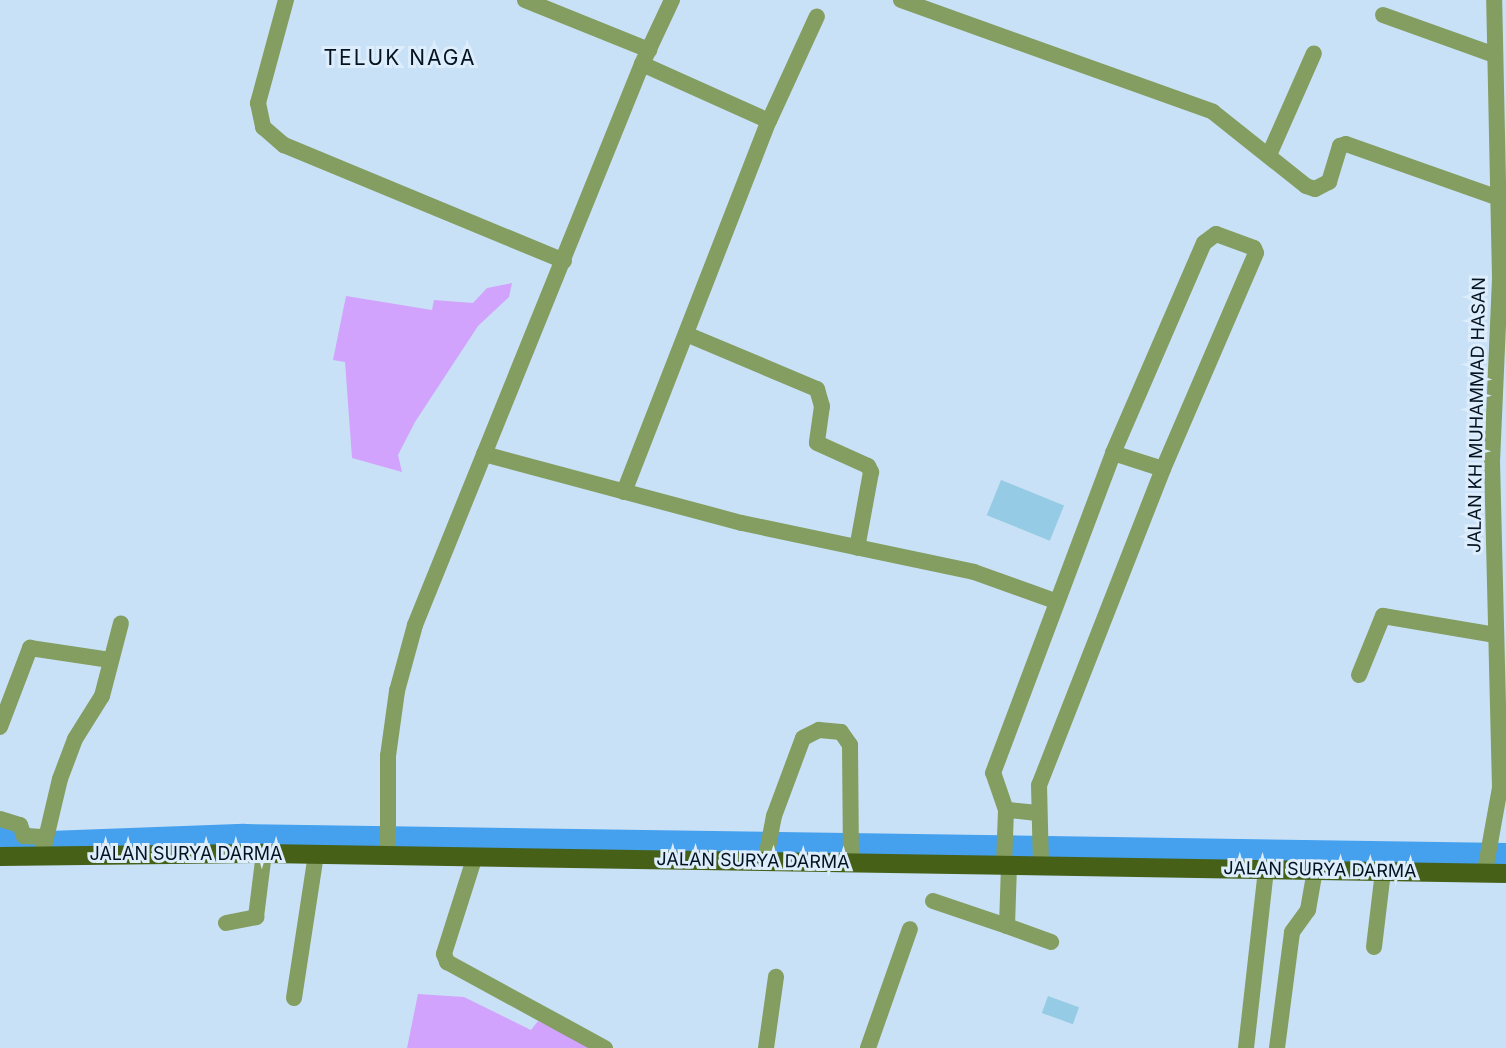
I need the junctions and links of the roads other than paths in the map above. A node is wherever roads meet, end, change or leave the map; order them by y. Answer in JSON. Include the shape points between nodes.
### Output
{"nodes":[{"id":1,"x":286,"y":0,"type":"edge"},
{"id":2,"x":525,"y":0,"type":"edge"},
{"id":3,"x":672,"y":0,"type":"edge"},
{"id":4,"x":901,"y":0,"type":"edge"},
{"id":5,"x":1494,"y":0,"type":"edge"},
{"id":6,"x":1382,"y":15,"type":"dead end"},
{"id":7,"x":817,"y":16,"type":"dead end"},
{"id":8,"x":1314,"y":53,"type":"dead end"},
{"id":9,"x":1495,"y":55,"type":"junction"},
{"id":10,"x":645,"y":57,"type":"junction"},
{"id":11,"x":769,"y":121,"type":"junction"},
{"id":12,"x":1269,"y":155,"type":"junction"},
{"id":13,"x":1496,"y":197,"type":"junction"},
{"id":14,"x":564,"y":261,"type":"junction"},
{"id":15,"x":1503,"y":279,"type":"edge"},
{"id":16,"x":686,"y":334,"type":"junction"},
{"id":17,"x":1113,"y":453,"type":"junction"},
{"id":18,"x":484,"y":454,"type":"junction"},
{"id":19,"x":1499,"y":464,"type":"edge"},
{"id":20,"x":1163,"y":469,"type":"junction"},
{"id":21,"x":624,"y":492,"type":"junction"},
{"id":22,"x":857,"y":548,"type":"junction"},
{"id":23,"x":1055,"y":601,"type":"junction"},
{"id":24,"x":121,"y":623,"type":"dead end"},
{"id":25,"x":1495,"y":635,"type":"junction"},
{"id":26,"x":1501,"y":653,"type":"edge"},
{"id":27,"x":110,"y":660,"type":"junction"},
{"id":28,"x":1359,"y":676,"type":"dead end"},
{"id":29,"x":1,"y":723,"type":"edge"},
{"id":30,"x":1037,"y":815,"type":"junction"},
{"id":31,"x":1006,"y":818,"type":"junction"},
{"id":32,"x":0,"y":819,"type":"edge"},
{"id":33,"x":35,"y":844,"type":"junction"},
{"id":34,"x":387,"y":852,"type":"junction"},
{"id":35,"x":264,"y":853,"type":"junction"},
{"id":36,"x":316,"y":854,"type":"junction"},
{"id":37,"x":0,"y":856,"type":"edge"},
{"id":38,"x":475,"y":856,"type":"junction"},
{"id":39,"x":766,"y":859,"type":"junction"},
{"id":40,"x":851,"y":859,"type":"junction"},
{"id":41,"x":1040,"y":860,"type":"junction"},
{"id":42,"x":1006,"y":861,"type":"junction"},
{"id":43,"x":1485,"y":867,"type":"junction"},
{"id":44,"x":1266,"y":870,"type":"junction"},
{"id":45,"x":1315,"y":870,"type":"junction"},
{"id":46,"x":1383,"y":870,"type":"junction"},
{"id":47,"x":1506,"y":873,"type":"edge"},
{"id":48,"x":933,"y":901,"type":"dead end"},
{"id":49,"x":226,"y":923,"type":"dead end"},
{"id":50,"x":1007,"y":926,"type":"junction"},
{"id":51,"x":910,"y":929,"type":"dead end"},
{"id":52,"x":1051,"y":942,"type":"dead end"},
{"id":53,"x":1374,"y":947,"type":"dead end"},
{"id":54,"x":776,"y":976,"type":"dead end"},
{"id":55,"x":294,"y":998,"type":"dead end"},
{"id":56,"x":605,"y":1048,"type":"edge"},
{"id":57,"x":766,"y":1048,"type":"edge"},
{"id":58,"x":868,"y":1048,"type":"edge"},
{"id":59,"x":1246,"y":1048,"type":"edge"},
{"id":60,"x":1277,"y":1048,"type":"edge"}],
"edges":[{"from":1,"to":14,"type":"street","via":[[258,103],[263,127],[284,145]]},
{"from":2,"to":10,"type":"street"},
{"from":3,"to":10,"type":"street"},
{"from":4,"to":12,"type":"street","via":[[1213,112]]},
{"from":5,"to":9,"type":"street","name":"JALAN KH MUHAMMAD HASAN"},
{"from":6,"to":9,"type":"street"},
{"from":7,"to":11,"type":"street"},
{"from":8,"to":12,"type":"street"},
{"from":9,"to":13,"type":"street","name":"JALAN KH MUHAMMAD HASAN"},
{"from":10,"to":11,"type":"street"},
{"from":10,"to":14,"type":"street"},
{"from":11,"to":16,"type":"street"},
{"from":12,"to":13,"type":"street","via":[[1315,189],[1329,183],[1340,146],[1346,144]]},
{"from":13,"to":15,"type":"street","name":"JALAN KH MUHAMMAD HASAN"},
{"from":14,"to":18,"type":"street"},
{"from":15,"to":19,"type":"street","name":"JALAN KH MUHAMMAD HASAN"},
{"from":16,"to":21,"type":"street"},
{"from":16,"to":22,"type":"street","via":[[817,389],[822,406],[816,421],[817,443],[868,466],[871,472]]},
{"from":17,"to":20,"type":"street"},
{"from":17,"to":20,"type":"street","via":[[1205,243],[1216,234],[1254,248],[1256,253]]},
{"from":17,"to":23,"type":"street"},
{"from":18,"to":21,"type":"street"},
{"from":18,"to":34,"type":"street","via":[[445,544],[397,691],[388,755]]},
{"from":19,"to":25,"type":"street","name":"JALAN KH MUHAMMAD HASAN"},
{"from":20,"to":30,"type":"street","via":[[1039,785]]},
{"from":21,"to":22,"type":"street"},
{"from":22,"to":23,"type":"street","via":[[992,577]]},
{"from":23,"to":31,"type":"street","via":[[993,774]]},
{"from":24,"to":27,"type":"street"},
{"from":25,"to":26,"type":"street","name":"JALAN KH MUHAMMAD HASAN"},
{"from":25,"to":28,"type":"street","via":[[1383,616]]},
{"from":26,"to":43,"type":"street","name":"JALAN KH MUHAMMAD HASAN","via":[[1500,788]]},
{"from":27,"to":29,"type":"street","via":[[30,648]]},
{"from":27,"to":33,"type":"street","via":[[94,714],[73,744]]},
{"from":30,"to":31,"type":"street"},
{"from":30,"to":41,"type":"street"},
{"from":31,"to":42,"type":"street"},
{"from":32,"to":33,"type":"street","via":[[18,824]]},
{"from":33,"to":35,"type":"main road","name":"JALAN SURYA DARMA"},
{"from":33,"to":37,"type":"main road","name":"JALAN SURYA DARMA"},
{"from":34,"to":36,"type":"main road","name":"JALAN SURYA DARMA"},
{"from":34,"to":38,"type":"main road","name":"JALAN SURYA DARMA"},
{"from":35,"to":36,"type":"main road","name":"JALAN SURYA DARMA"},
{"from":35,"to":49,"type":"street","via":[[256,917]]},
{"from":36,"to":55,"type":"street"},
{"from":38,"to":39,"type":"main road","name":"JALAN SURYA DARMA"},
{"from":38,"to":56,"type":"street","via":[[444,954],[447,962]]},
{"from":39,"to":40,"type":"main road","name":"JALAN SURYA DARMA"},
{"from":39,"to":40,"type":"street","via":[[774,816],[803,738],[819,730],[848,736],[854,823]]},
{"from":40,"to":42,"type":"main road","name":"JALAN SURYA DARMA"},
{"from":41,"to":42,"type":"main road","name":"JALAN SURYA DARMA"},
{"from":41,"to":44,"type":"main road","name":"JALAN SURYA DARMA"},
{"from":42,"to":50,"type":"street"},
{"from":43,"to":46,"type":"main road","name":"JALAN SURYA DARMA"},
{"from":43,"to":47,"type":"main road","name":"JALAN SURYA DARMA"},
{"from":44,"to":45,"type":"main road","name":"JALAN SURYA DARMA"},
{"from":44,"to":59,"type":"street"},
{"from":45,"to":46,"type":"main road","name":"JALAN SURYA DARMA"},
{"from":45,"to":60,"type":"street","via":[[1308,910],[1292,932]]},
{"from":46,"to":53,"type":"street"},
{"from":48,"to":50,"type":"street"},
{"from":50,"to":52,"type":"street"},
{"from":51,"to":58,"type":"street"},
{"from":54,"to":57,"type":"street"}]}
